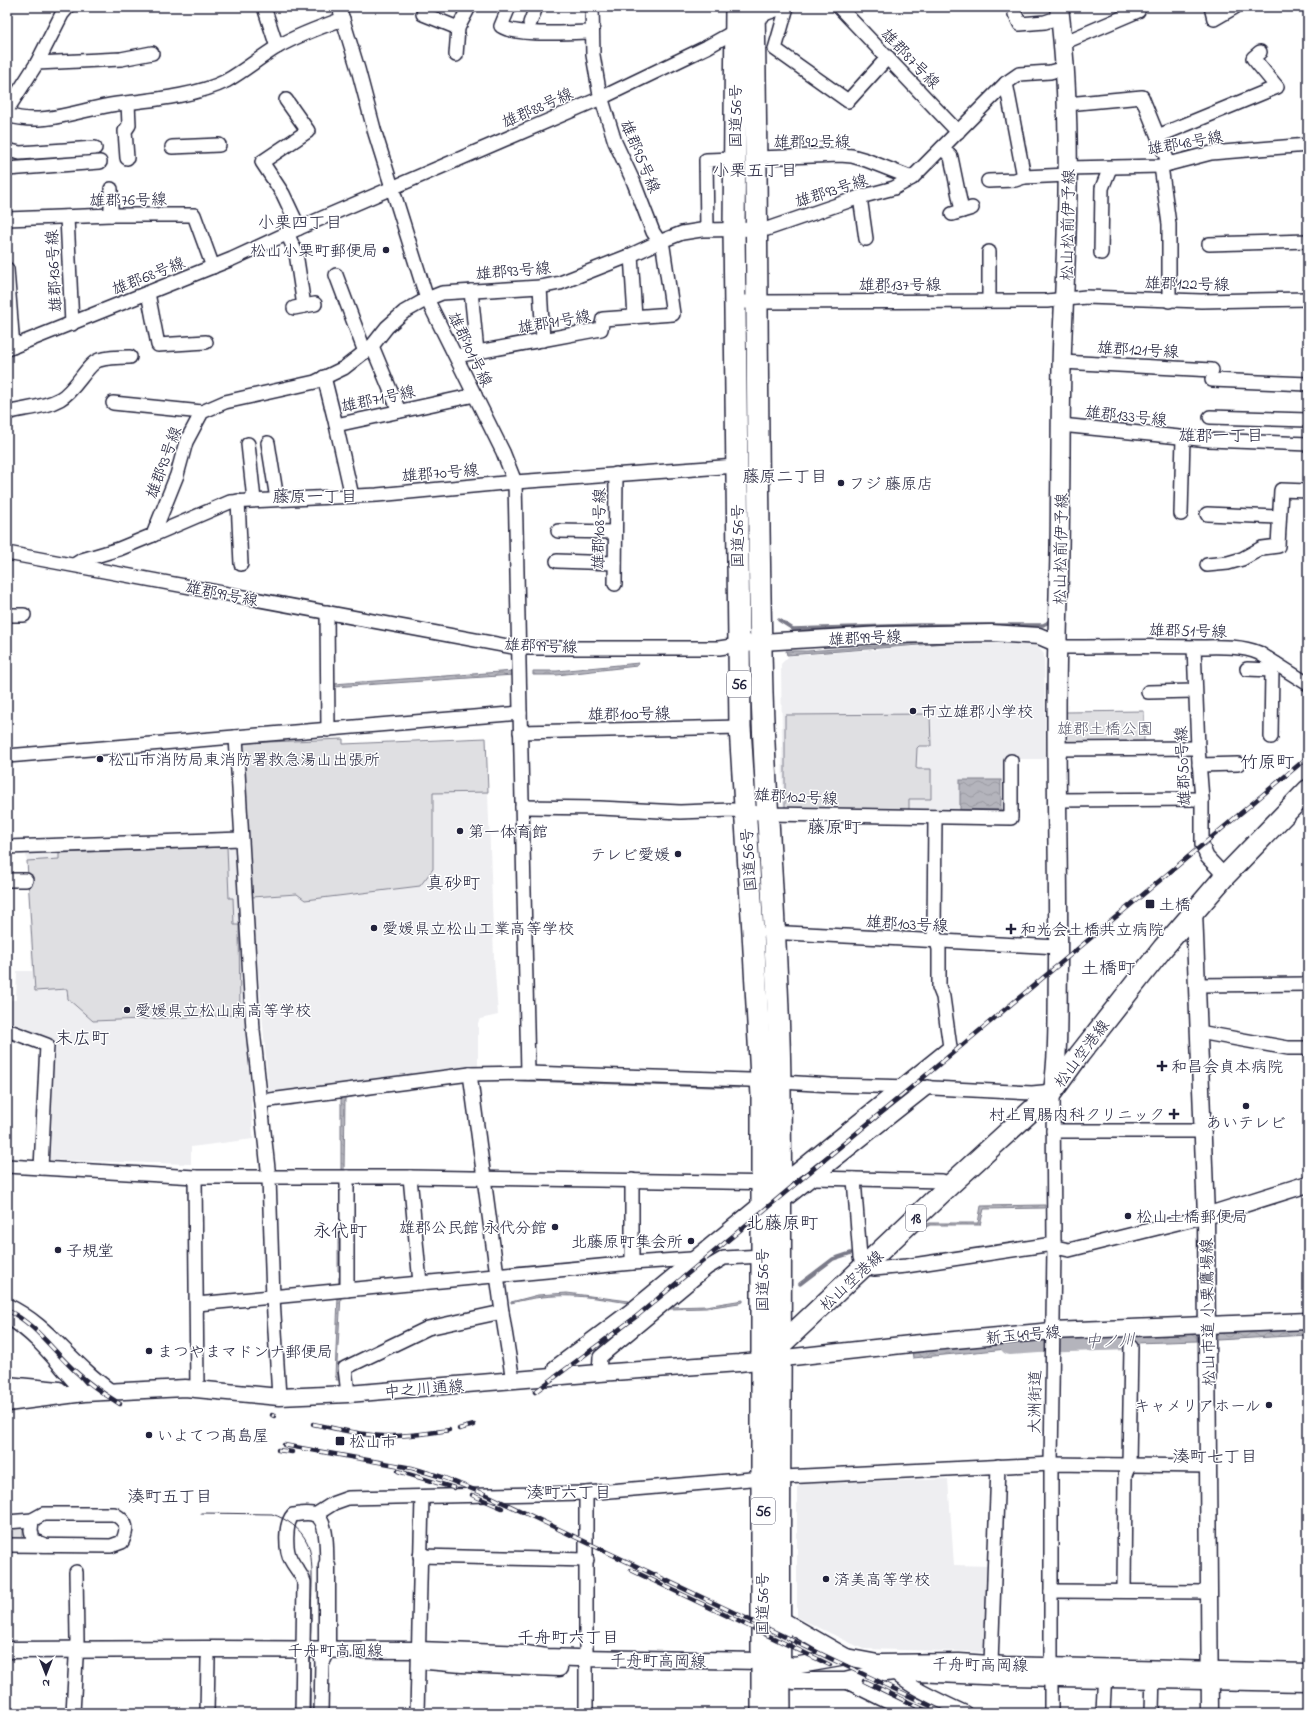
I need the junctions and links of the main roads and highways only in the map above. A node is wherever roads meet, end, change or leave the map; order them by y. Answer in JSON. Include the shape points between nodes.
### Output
{"nodes":[{"id":1,"x":736,"y":7,"type":"edge"},
{"id":2,"x":1059,"y":12,"type":"edge"},
{"id":3,"x":754,"y":13,"type":"edge"},
{"id":4,"x":1308,"y":790,"type":"edge"},
{"id":5,"x":777,"y":1082,"type":"junction"},
{"id":6,"x":1044,"y":1092,"type":"junction"},
{"id":7,"x":771,"y":1193,"type":"junction"},
{"id":8,"x":775,"y":1355,"type":"junction"},
{"id":9,"x":771,"y":1478,"type":"junction"},
{"id":10,"x":771,"y":1669,"type":"junction"},
{"id":11,"x":762,"y":1713,"type":"edge"},
{"id":12,"x":780,"y":1713,"type":"edge"}],
"edges":[{"from":1,"to":5,"type":"highway","name":"国道56号","number":"56","via":[[734,228],[740,727],[754,932]]},
{"from":2,"to":6,"type":"main road","name":"松山松前伊予線","via":[[1065,68],[1068,172],[1058,644],[1058,947],[1056,1068]]},
{"from":3,"to":5,"type":"highway","name":"国道56号","number":"56","via":[[760,642],[774,932]]},
{"from":4,"to":6,"type":"main road","name":"松山空港線","number":"18","via":[[1194,911]]},
{"from":5,"to":7,"type":"highway","name":"国道56号","number":"56"},
{"from":6,"to":8,"type":"main road","name":"松山空港線","number":"18"},
{"from":7,"to":8,"type":"highway","name":"国道56号","number":"56"},
{"from":7,"to":8,"type":"highway","name":"国道56号","number":"56","via":[[762,1256]]},
{"from":8,"to":9,"type":"highway","name":"国道56号","number":"56"},
{"from":9,"to":10,"type":"highway","name":"国道56号","number":"56"},
{"from":9,"to":10,"type":"highway","name":"国道56号","number":"56","via":[[780,1619]]},
{"from":10,"to":11,"type":"highway","name":"国道56号","number":"56"},
{"from":10,"to":12,"type":"highway","name":"国道56号","number":"56"}]}
